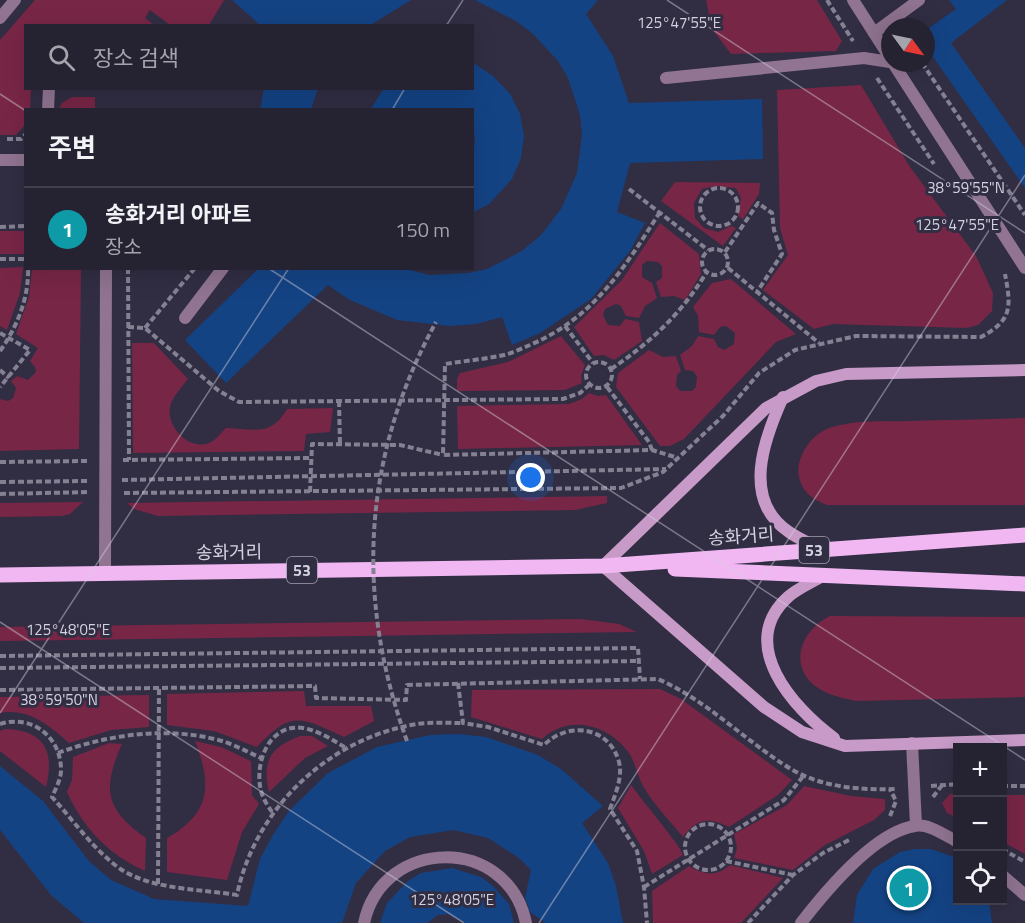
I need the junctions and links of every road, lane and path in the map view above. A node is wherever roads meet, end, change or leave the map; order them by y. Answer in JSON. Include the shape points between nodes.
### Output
{"nodes":[{"id":1,"x":15,"y":0,"type":"edge"},
{"id":2,"x":826,"y":0,"type":"edge"},
{"id":3,"x":853,"y":0,"type":"edge"},
{"id":4,"x":919,"y":0,"type":"edge"},
{"id":5,"x":0,"y":18,"type":"edge"},
{"id":6,"x":874,"y":33,"type":"junction"},
{"id":7,"x":881,"y":45,"type":"edge"},
{"id":8,"x":864,"y":58,"type":"junction"},
{"id":9,"x":881,"y":60,"type":"edge"},
{"id":10,"x":898,"y":72,"type":"edge"},
{"id":11,"x":928,"y":72,"type":"edge"},
{"id":12,"x":666,"y":78,"type":"dead end"},
{"id":13,"x":49,"y":90,"type":"edge"},
{"id":14,"x":48,"y":108,"type":"edge"},
{"id":15,"x":24,"y":136,"type":"edge"},
{"id":16,"x":0,"y":140,"type":"edge"},
{"id":17,"x":0,"y":160,"type":"edge"},
{"id":18,"x":24,"y":160,"type":"edge"},
{"id":19,"x":935,"y":166,"type":"dead end"},
{"id":20,"x":629,"y":189,"type":"dead end"},
{"id":21,"x":660,"y":212,"type":"junction"},
{"id":22,"x":1025,"y":215,"type":"edge"},
{"id":23,"x":734,"y":218,"type":"junction"},
{"id":24,"x":743,"y":225,"type":"junction"},
{"id":25,"x":24,"y":226,"type":"edge"},
{"id":26,"x":0,"y":227,"type":"edge"},
{"id":27,"x":708,"y":250,"type":"junction"},
{"id":28,"x":725,"y":252,"type":"junction"},
{"id":29,"x":0,"y":259,"type":"edge"},
{"id":30,"x":24,"y":259,"type":"edge"},
{"id":31,"x":999,"y":263,"type":"dead end"},
{"id":32,"x":728,"y":268,"type":"junction"},
{"id":33,"x":1025,"y":268,"type":"edge"},
{"id":34,"x":28,"y":270,"type":"edge"},
{"id":35,"x":106,"y":270,"type":"edge"},
{"id":36,"x":128,"y":270,"type":"edge"},
{"id":37,"x":193,"y":270,"type":"edge"},
{"id":38,"x":221,"y":270,"type":"edge"},
{"id":39,"x":706,"y":273,"type":"junction"},
{"id":40,"x":757,"y":292,"type":"junction"},
{"id":41,"x":185,"y":318,"type":"dead end"},
{"id":42,"x":436,"y":322,"type":"dead end"},
{"id":43,"x":565,"y":326,"type":"junction"},
{"id":44,"x":128,"y":327,"type":"junction"},
{"id":45,"x":145,"y":328,"type":"junction"},
{"id":46,"x":0,"y":333,"type":"edge"},
{"id":47,"x":9,"y":338,"type":"junction"},
{"id":48,"x":820,"y":344,"type":"junction"},
{"id":49,"x":0,"y":351,"type":"edge"},
{"id":50,"x":593,"y":363,"type":"junction"},
{"id":51,"x":0,"y":369,"type":"edge"},
{"id":52,"x":611,"y":369,"type":"junction"},
{"id":53,"x":1025,"y":370,"type":"edge"},
{"id":54,"x":9,"y":378,"type":"junction"},
{"id":55,"x":590,"y":385,"type":"junction"},
{"id":56,"x":0,"y":387,"type":"edge"},
{"id":57,"x":607,"y":387,"type":"junction"},
{"id":58,"x":783,"y":396,"type":"junction"},
{"id":59,"x":444,"y":398,"type":"junction"},
{"id":60,"x":339,"y":401,"type":"junction"},
{"id":61,"x":340,"y":444,"type":"junction"},
{"id":62,"x":652,"y":450,"type":"junction"},
{"id":63,"x":443,"y":455,"type":"junction"},
{"id":64,"x":311,"y":458,"type":"junction"},
{"id":65,"x":679,"y":458,"type":"junction"},
{"id":66,"x":129,"y":460,"type":"junction"},
{"id":67,"x":104,"y":461,"type":"junction"},
{"id":68,"x":0,"y":462,"type":"edge"},
{"id":69,"x":667,"y":469,"type":"junction"},
{"id":70,"x":310,"y":476,"type":"junction"},
{"id":71,"x":0,"y":482,"type":"edge"},
{"id":72,"x":104,"y":486,"type":"junction"},
{"id":73,"x":310,"y":492,"type":"junction"},
{"id":74,"x":0,"y":494,"type":"edge"},
{"id":75,"x":1025,"y":535,"type":"edge"},
{"id":76,"x":822,"y":550,"type":"junction"},
{"id":77,"x":603,"y":566,"type":"junction"},
{"id":78,"x":105,"y":573,"type":"junction"},
{"id":79,"x":0,"y":575,"type":"edge"},
{"id":80,"x":824,"y":575,"type":"junction"},
{"id":81,"x":1025,"y":584,"type":"edge"},
{"id":82,"x":0,"y":656,"type":"edge"},
{"id":83,"x":639,"y":661,"type":"junction"},
{"id":84,"x":0,"y":668,"type":"edge"},
{"id":85,"x":640,"y":680,"type":"junction"},
{"id":86,"x":458,"y":684,"type":"junction"},
{"id":87,"x":159,"y":688,"type":"junction"},
{"id":88,"x":0,"y":690,"type":"edge"},
{"id":89,"x":463,"y":723,"type":"junction"},
{"id":90,"x":0,"y":724,"type":"edge"},
{"id":91,"x":160,"y":733,"type":"junction"},
{"id":92,"x":1025,"y":740,"type":"edge"},
{"id":93,"x":406,"y":741,"type":"dead end"},
{"id":94,"x":912,"y":743,"type":"junction"},
{"id":95,"x":845,"y":746,"type":"junction"},
{"id":96,"x":346,"y":748,"type":"junction"},
{"id":97,"x":58,"y":753,"type":"junction"},
{"id":98,"x":261,"y":758,"type":"junction"},
{"id":99,"x":804,"y":775,"type":"junction"},
{"id":100,"x":944,"y":783,"type":"junction"},
{"id":101,"x":953,"y":784,"type":"edge"},
{"id":102,"x":1007,"y":786,"type":"edge"},
{"id":103,"x":1025,"y":786,"type":"edge"},
{"id":104,"x":890,"y":789,"type":"junction"},
{"id":105,"x":914,"y":789,"type":"junction"},
{"id":106,"x":934,"y":805,"type":"dead end"},
{"id":107,"x":272,"y":813,"type":"junction"},
{"id":108,"x":884,"y":821,"type":"dead end"},
{"id":109,"x":916,"y":825,"type":"junction"},
{"id":110,"x":727,"y":834,"type":"junction"},
{"id":111,"x":855,"y":837,"type":"dead end"},
{"id":112,"x":953,"y":840,"type":"edge"},
{"id":113,"x":1006,"y":851,"type":"edge"},
{"id":114,"x":688,"y":858,"type":"junction"},
{"id":115,"x":726,"y":861,"type":"junction"},
{"id":116,"x":1025,"y":862,"type":"edge"},
{"id":117,"x":793,"y":875,"type":"junction"},
{"id":118,"x":1007,"y":879,"type":"edge"},
{"id":119,"x":159,"y":884,"type":"junction"},
{"id":120,"x":644,"y":886,"type":"junction"},
{"id":121,"x":1025,"y":895,"type":"edge"},
{"id":122,"x":364,"y":923,"type":"edge"},
{"id":123,"x":526,"y":923,"type":"edge"},
{"id":124,"x":647,"y":923,"type":"edge"},
{"id":125,"x":748,"y":923,"type":"edge"},
{"id":126,"x":801,"y":923,"type":"edge"}],
"edges":[{"from":1,"to":5,"type":"street"},
{"from":2,"to":8,"type":"path"},
{"from":3,"to":6,"type":"street"},
{"from":4,"to":6,"type":"street"},
{"from":6,"to":7,"type":"street"},
{"from":8,"to":9,"type":"street"},
{"from":8,"to":12,"type":"street"},
{"from":8,"to":19,"type":"path"},
{"from":10,"to":33,"type":"street"},
{"from":11,"to":22,"type":"path"},
{"from":13,"to":14,"type":"street"},
{"from":15,"to":16,"type":"path"},
{"from":17,"to":18,"type":"street"},
{"from":20,"to":21,"type":"path"},
{"from":21,"to":27,"type":"path"},
{"from":21,"to":43,"type":"path","via":[[619,276]]},
{"from":23,"to":23,"type":"path","via":[[737,202],[733,195],[718,189],[704,196],[700,204],[705,220],[720,226]]},
{"from":23,"to":24,"type":"path"},
{"from":24,"to":28,"type":"path"},
{"from":24,"to":40,"type":"path","via":[[758,203],[772,213],[782,254]]},
{"from":25,"to":26,"type":"path"},
{"from":27,"to":28,"type":"path"},
{"from":27,"to":39,"type":"path","via":[[702,266]]},
{"from":28,"to":32,"type":"path"},
{"from":29,"to":30,"type":"path"},
{"from":31,"to":48,"type":"path","via":[[1005,273],[1009,313],[996,329],[981,338],[856,336]]},
{"from":32,"to":39,"type":"path","via":[[723,274]]},
{"from":32,"to":40,"type":"path"},
{"from":34,"to":47,"type":"path","via":[[25,296]]},
{"from":35,"to":67,"type":"street"},
{"from":36,"to":44,"type":"path"},
{"from":37,"to":45,"type":"path"},
{"from":38,"to":41,"type":"street"},
{"from":39,"to":52,"type":"path","via":[[689,301],[644,348]]},
{"from":40,"to":48,"type":"path"},
{"from":42,"to":93,"type":"path","bridge":true,"via":[[404,392],[387,443],[371,544],[373,597],[382,657]]},
{"from":43,"to":50,"type":"path"},
{"from":43,"to":59,"type":"path","via":[[507,355],[445,364]]},
{"from":44,"to":45,"type":"path"},
{"from":44,"to":66,"type":"path"},
{"from":45,"to":60,"type":"path","via":[[219,391],[239,402]]},
{"from":46,"to":47,"type":"path"},
{"from":47,"to":49,"type":"path"},
{"from":47,"to":54,"type":"path","via":[[30,350]]},
{"from":48,"to":65,"type":"path","via":[[795,350],[759,373],[723,416]]},
{"from":50,"to":52,"type":"path","via":[[601,361]]},
{"from":50,"to":55,"type":"path","via":[[587,369]]},
{"from":51,"to":54,"type":"path"},
{"from":52,"to":57,"type":"path","via":[[612,381]]},
{"from":53,"to":58,"type":"street","via":[[846,374],[816,381]]},
{"from":54,"to":56,"type":"path"},
{"from":55,"to":57,"type":"path","via":[[597,389]]},
{"from":55,"to":59,"type":"path","via":[[562,399]]},
{"from":57,"to":62,"type":"path"},
{"from":58,"to":76,"type":"street","via":[[766,433],[760,466],[762,494],[774,518],[788,531]]},
{"from":58,"to":77,"type":"street"},
{"from":59,"to":60,"type":"path"},
{"from":59,"to":63,"type":"path"},
{"from":60,"to":61,"type":"path"},
{"from":61,"to":63,"type":"path","via":[[400,445]]},
{"from":61,"to":64,"type":"path","via":[[312,444]]},
{"from":62,"to":63,"type":"path"},
{"from":62,"to":65,"type":"path"},
{"from":64,"to":66,"type":"path"},
{"from":64,"to":70,"type":"path"},
{"from":65,"to":69,"type":"path"},
{"from":66,"to":67,"type":"path"},
{"from":67,"to":68,"type":"path"},
{"from":67,"to":72,"type":"street"},
{"from":69,"to":70,"type":"path"},
{"from":69,"to":73,"type":"path","via":[[621,488]]},
{"from":70,"to":72,"type":"path"},
{"from":70,"to":73,"type":"path"},
{"from":71,"to":72,"type":"path"},
{"from":72,"to":73,"type":"path"},
{"from":72,"to":74,"type":"path"},
{"from":72,"to":78,"type":"street"},
{"from":75,"to":76,"type":"main road","name":"송화거리","number":"53"},
{"from":76,"to":77,"type":"main road","name":"송화거리","number":"53"},
{"from":77,"to":78,"type":"main road","name":"송화거리","number":"53"},
{"from":77,"to":80,"type":"main road","name":"송화거리","number":"53"},
{"from":77,"to":95,"type":"street","via":[[764,707],[801,732]]},
{"from":78,"to":79,"type":"main road","name":"송화거리","number":"53"},
{"from":80,"to":81,"type":"main road","name":"송화거리","number":"53"},
{"from":80,"to":95,"type":"street","via":[[788,597],[776,613],[766,636],[769,664],[810,721]]},
{"from":82,"to":83,"type":"path","via":[[639,648]]},
{"from":83,"to":84,"type":"path"},
{"from":83,"to":85,"type":"path"},
{"from":85,"to":86,"type":"path"},
{"from":85,"to":99,"type":"path","via":[[658,680],[684,691]]},
{"from":86,"to":87,"type":"path","via":[[407,685],[406,700],[316,698],[315,686]]},
{"from":86,"to":89,"type":"path"},
{"from":87,"to":88,"type":"path"},
{"from":87,"to":91,"type":"path"},
{"from":89,"to":96,"type":"path","via":[[417,724]]},
{"from":89,"to":120,"type":"path","via":[[544,745],[555,734],[578,729],[596,734],[610,744],[620,764],[610,809],[637,851]]},
{"from":90,"to":97,"type":"path","via":[[24,722],[40,728]]},
{"from":91,"to":97,"type":"path","via":[[109,738]]},
{"from":91,"to":98,"type":"path","via":[[223,741]]},
{"from":91,"to":119,"type":"path"},
{"from":92,"to":94,"type":"street"},
{"from":94,"to":95,"type":"street"},
{"from":94,"to":105,"type":"street"},
{"from":96,"to":98,"type":"path","via":[[328,736],[302,728],[283,730],[270,741]]},
{"from":96,"to":107,"type":"path","via":[[301,781]]},
{"from":97,"to":119,"type":"path","via":[[60,779],[52,797],[92,844],[120,868]]},
{"from":98,"to":107,"type":"path","via":[[262,794]]},
{"from":99,"to":104,"type":"path","via":[[863,790]]},
{"from":99,"to":110,"type":"path","via":[[784,800]]},
{"from":100,"to":101,"type":"path"},
{"from":100,"to":105,"type":"path"},
{"from":100,"to":106,"type":"path","via":[[932,799]]},
{"from":102,"to":103,"type":"path"},
{"from":104,"to":105,"type":"path"},
{"from":104,"to":108,"type":"path","via":[[896,801]]},
{"from":105,"to":109,"type":"street"},
{"from":107,"to":119,"type":"path","via":[[249,853],[237,895]]},
{"from":109,"to":112,"type":"street"},
{"from":109,"to":126,"type":"street","via":[[883,840],[866,854],[832,884]]},
{"from":110,"to":114,"type":"path"},
{"from":110,"to":114,"type":"path","via":[[717,826],[700,826],[687,838]]},
{"from":110,"to":115,"type":"path","via":[[731,848]]},
{"from":111,"to":117,"type":"path","via":[[823,853]]},
{"from":113,"to":116,"type":"path"},
{"from":114,"to":115,"type":"path","via":[[707,870]]},
{"from":114,"to":120,"type":"path"},
{"from":115,"to":117,"type":"path"},
{"from":117,"to":125,"type":"path"},
{"from":118,"to":121,"type":"street"},
{"from":120,"to":124,"type":"path"},
{"from":122,"to":123,"type":"street","via":[[373,898],[396,873],[428,858],[445,856],[462,858],[494,872],[517,898]]}]}
